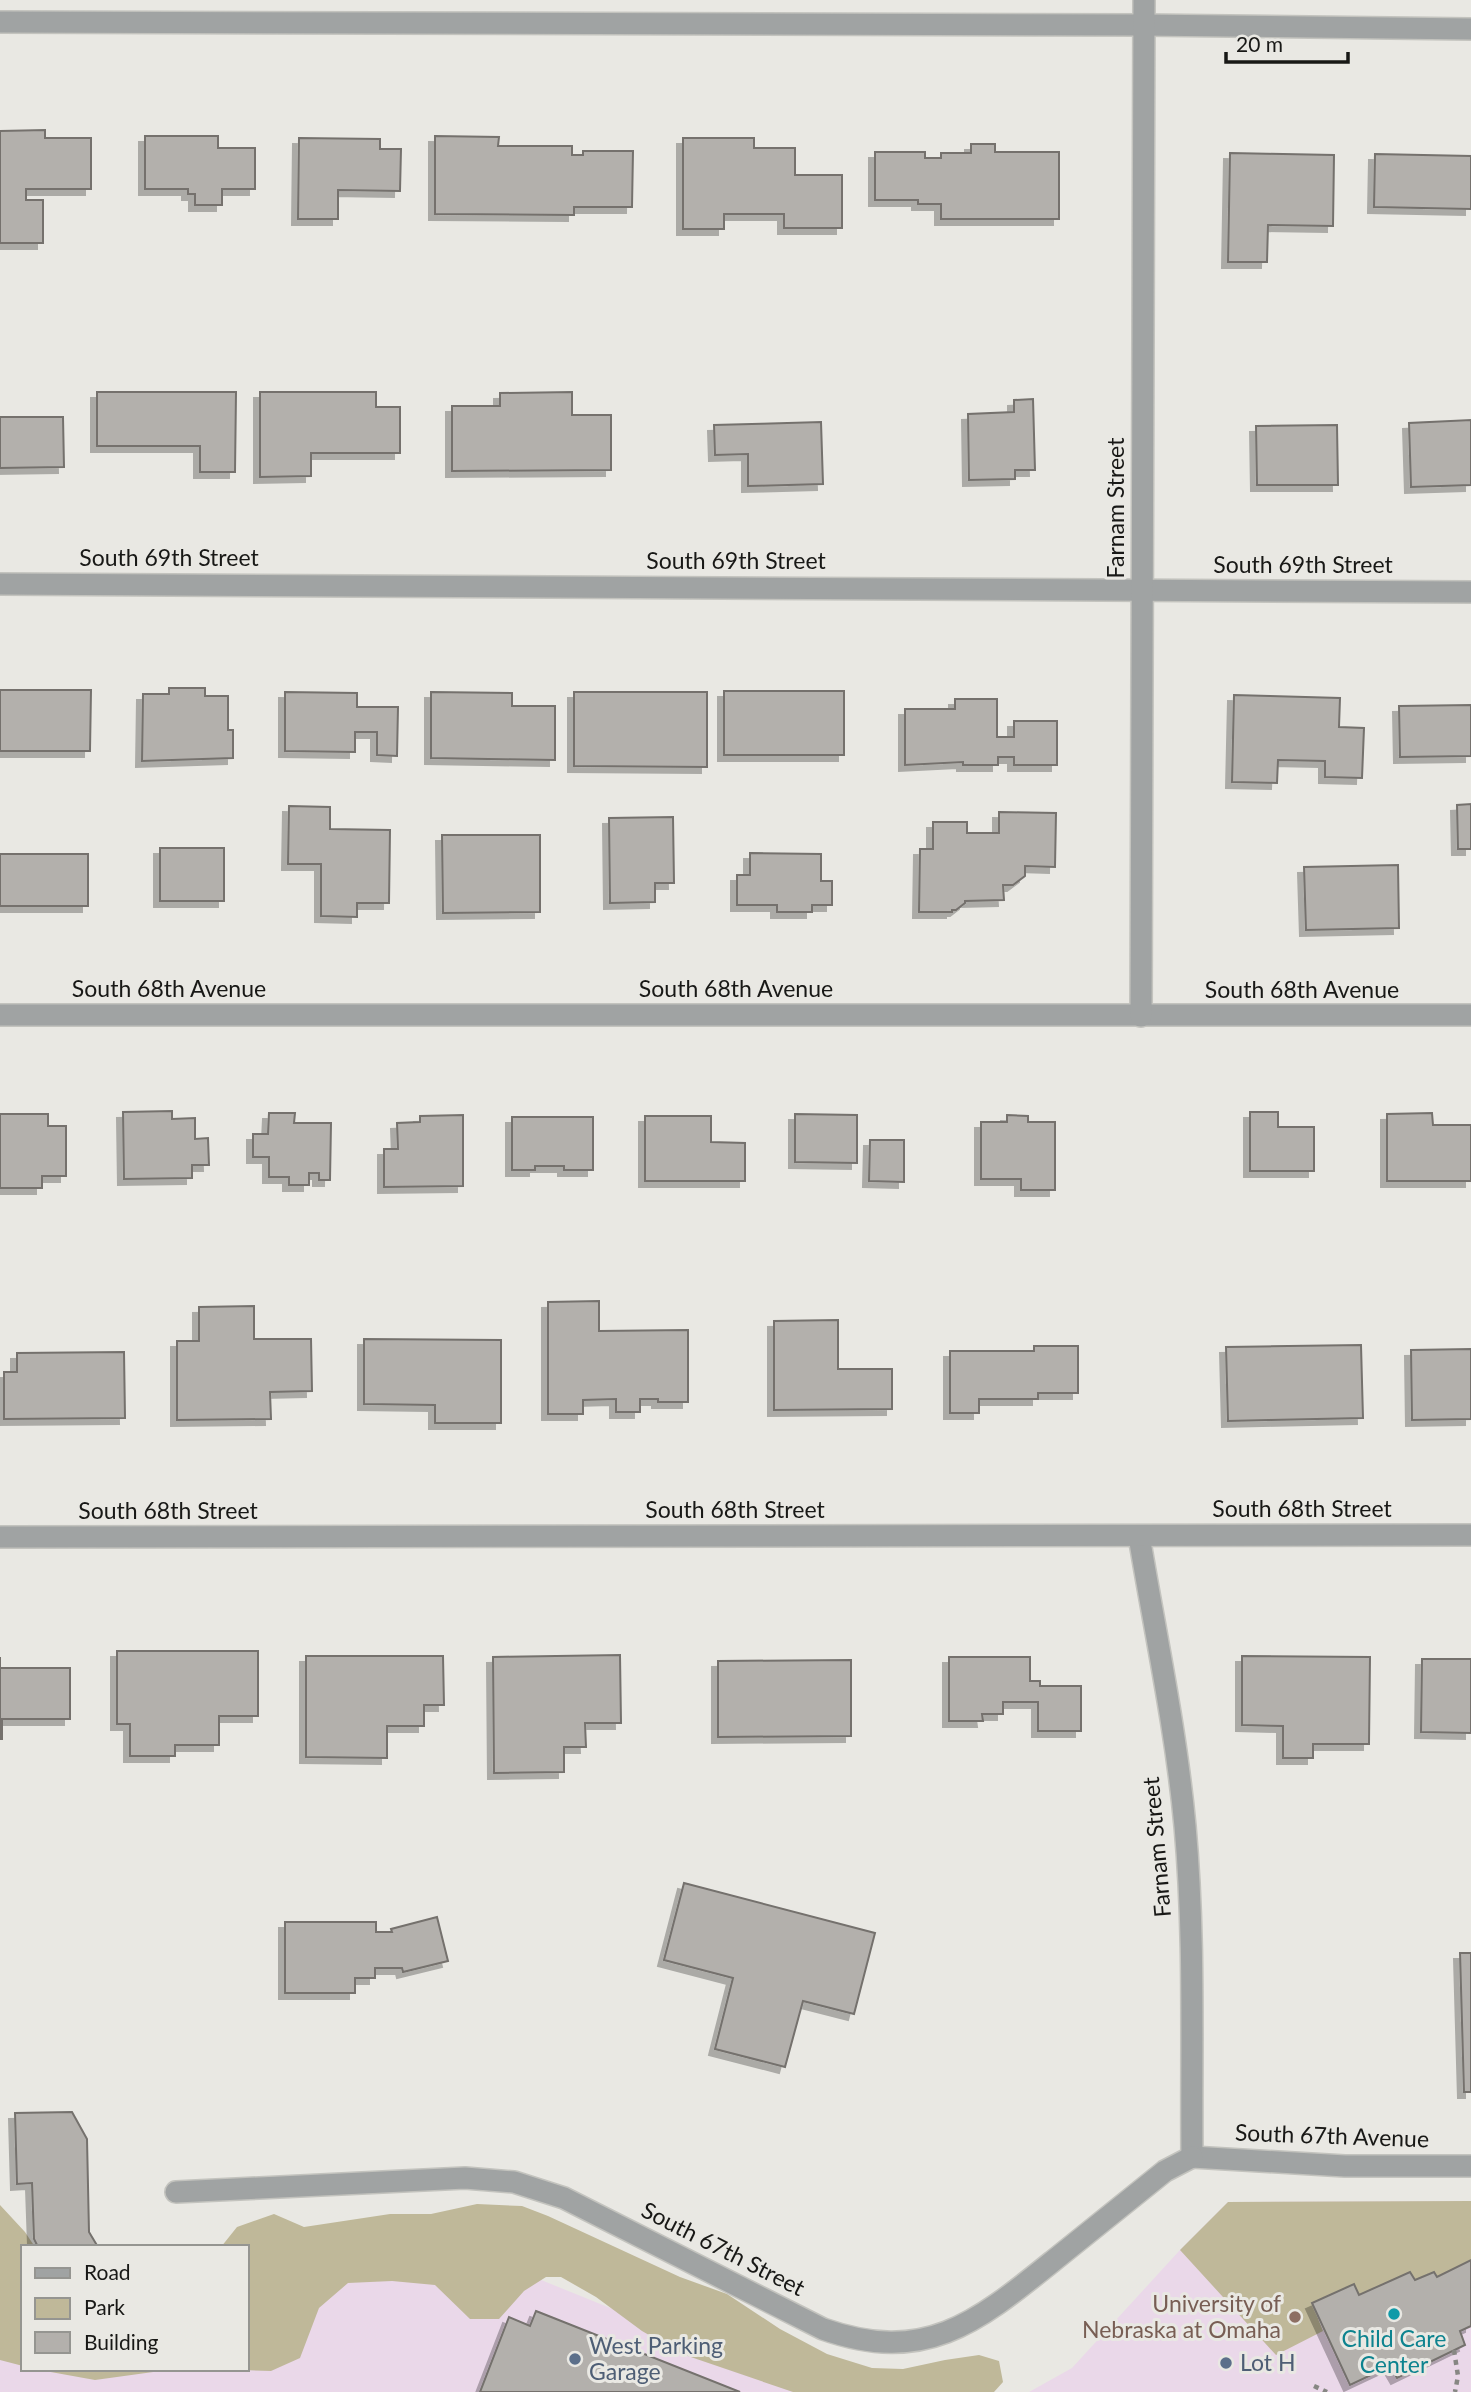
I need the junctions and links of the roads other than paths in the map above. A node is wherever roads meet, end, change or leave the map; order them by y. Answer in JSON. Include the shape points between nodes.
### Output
{"nodes":[{"id":1,"x":1144,"y":0,"type":"edge"},
{"id":2,"x":0,"y":22,"type":"edge"},
{"id":3,"x":1144,"y":25,"type":"junction"},
{"id":4,"x":1471,"y":29,"type":"edge"},
{"id":5,"x":0,"y":584,"type":"edge"},
{"id":6,"x":1142,"y":590,"type":"junction"},
{"id":7,"x":1471,"y":592,"type":"edge"},
{"id":8,"x":0,"y":1015,"type":"edge"},
{"id":9,"x":1471,"y":1015,"type":"edge"},
{"id":10,"x":1141,"y":1016,"type":"junction"},
{"id":11,"x":1471,"y":1535,"type":"edge"},
{"id":12,"x":1139,"y":1536,"type":"junction"},
{"id":13,"x":0,"y":1537,"type":"edge"},
{"id":14,"x":1192,"y":2157,"type":"junction"},
{"id":15,"x":1471,"y":2166,"type":"edge"},
{"id":16,"x":176,"y":2192,"type":"dead end"}],
"edges":[{"from":1,"to":3,"type":"street","name":"Farnam Street"},
{"from":2,"to":3,"type":"street"},
{"from":3,"to":4,"type":"street"},
{"from":3,"to":6,"type":"street","name":"Farnam Street"},
{"from":5,"to":6,"type":"street","name":"South 69th Street"},
{"from":6,"to":7,"type":"street","name":"South 69th Street"},
{"from":6,"to":10,"type":"street","name":"Farnam Street"},
{"from":8,"to":10,"type":"street","name":"South 68th Avenue"},
{"from":9,"to":10,"type":"street","name":"South 68th Avenue"},
{"from":11,"to":12,"type":"street","name":"South 68th Street"},
{"from":12,"to":13,"type":"street","name":"South 68th Street"},
{"from":12,"to":14,"type":"street","name":"Farnam Street","via":[[1185,1825]]},
{"from":14,"to":15,"type":"street","name":"South 67th Avenue","via":[[1345,2166]]},
{"from":14,"to":16,"type":"street","name":"South 67th Street","via":[[1165,2171],[1004,2300],[962,2327],[910,2343],[873,2343],[823,2329],[564,2198],[514,2182],[465,2178]]}]}
